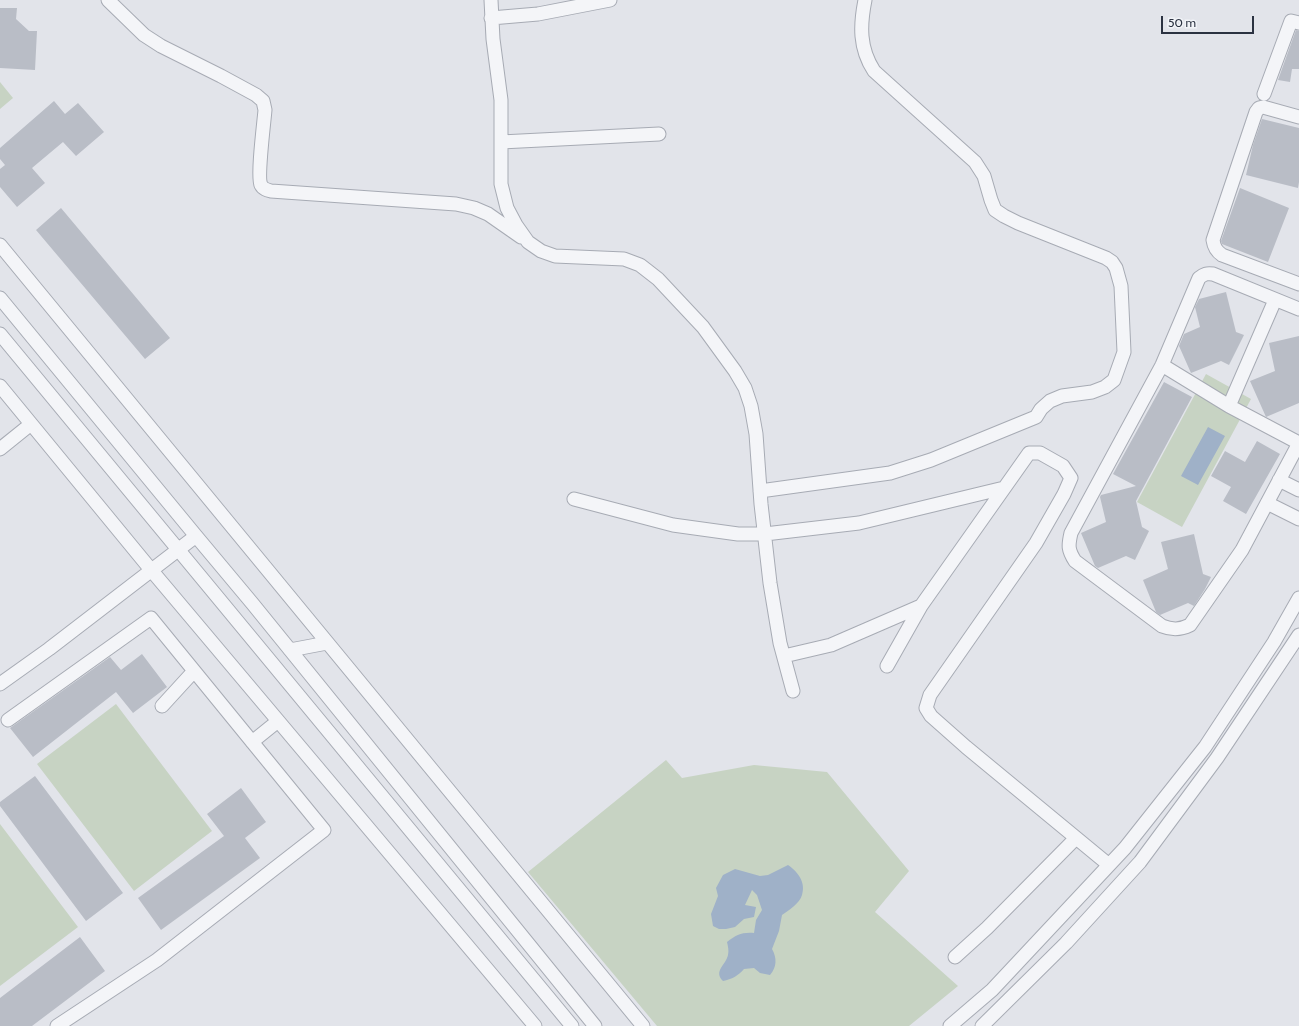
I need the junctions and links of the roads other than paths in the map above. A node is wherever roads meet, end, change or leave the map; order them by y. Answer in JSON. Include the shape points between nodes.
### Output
{"nodes":[{"id":1,"x":108,"y":0,"type":"edge"},
{"id":2,"x":491,"y":0,"type":"edge"},
{"id":3,"x":610,"y":0,"type":"edge"},
{"id":4,"x":865,"y":0,"type":"edge"},
{"id":5,"x":491,"y":18,"type":"junction"},
{"id":6,"x":1299,"y":24,"type":"edge"},
{"id":7,"x":1264,"y":94,"type":"dead end"},
{"id":8,"x":1299,"y":117,"type":"edge"},
{"id":9,"x":659,"y":134,"type":"dead end"},
{"id":10,"x":501,"y":142,"type":"junction"},
{"id":11,"x":528,"y":242,"type":"junction"},
{"id":12,"x":0,"y":245,"type":"edge"},
{"id":13,"x":1299,"y":284,"type":"edge"},
{"id":14,"x":0,"y":298,"type":"edge"},
{"id":15,"x":1275,"y":300,"type":"junction"},
{"id":16,"x":1299,"y":309,"type":"edge"},
{"id":17,"x":0,"y":334,"type":"edge"},
{"id":18,"x":1162,"y":365,"type":"junction"},
{"id":19,"x":0,"y":386,"type":"edge"},
{"id":20,"x":1229,"y":406,"type":"junction"},
{"id":21,"x":31,"y":424,"type":"junction"},
{"id":22,"x":1299,"y":443,"type":"edge"},
{"id":23,"x":0,"y":449,"type":"edge"},
{"id":24,"x":1279,"y":480,"type":"junction"},
{"id":25,"x":1004,"y":488,"type":"junction"},
{"id":26,"x":1299,"y":490,"type":"edge"},
{"id":27,"x":760,"y":491,"type":"junction"},
{"id":28,"x":574,"y":499,"type":"dead end"},
{"id":29,"x":1267,"y":503,"type":"junction"},
{"id":30,"x":1299,"y":519,"type":"edge"},
{"id":31,"x":765,"y":534,"type":"junction"},
{"id":32,"x":196,"y":536,"type":"junction"},
{"id":33,"x":179,"y":550,"type":"junction"},
{"id":34,"x":152,"y":570,"type":"junction"},
{"id":35,"x":1299,"y":598,"type":"edge"},
{"id":36,"x":921,"y":606,"type":"junction"},
{"id":37,"x":1299,"y":635,"type":"edge"},
{"id":38,"x":320,"y":644,"type":"junction"},
{"id":39,"x":290,"y":650,"type":"junction"},
{"id":40,"x":784,"y":656,"type":"junction"},
{"id":41,"x":888,"y":666,"type":"dead end"},
{"id":42,"x":194,"y":670,"type":"junction"},
{"id":43,"x":0,"y":684,"type":"edge"},
{"id":44,"x":793,"y":691,"type":"dead end"},
{"id":45,"x":162,"y":706,"type":"dead end"},
{"id":46,"x":8,"y":720,"type":"dead end"},
{"id":47,"x":278,"y":721,"type":"junction"},
{"id":48,"x":252,"y":742,"type":"junction"},
{"id":49,"x":1076,"y":838,"type":"junction"},
{"id":50,"x":1109,"y":865,"type":"junction"},
{"id":51,"x":955,"y":956,"type":"dead end"},
{"id":52,"x":57,"y":1026,"type":"edge"},
{"id":53,"x":535,"y":1026,"type":"edge"},
{"id":54,"x":572,"y":1026,"type":"edge"},
{"id":55,"x":595,"y":1026,"type":"edge"},
{"id":56,"x":643,"y":1026,"type":"edge"},
{"id":57,"x":950,"y":1026,"type":"edge"},
{"id":58,"x":982,"y":1026,"type":"edge"}],
"edges":[{"from":1,"to":11,"type":"street","via":[[144,35],[249,91],[263,102],[265,110],[260,173],[261,184],[265,189],[271,192],[474,208],[488,214]]},
{"from":2,"to":5,"type":"street"},
{"from":3,"to":5,"type":"street","via":[[538,14]]},
{"from":4,"to":27,"type":"street","via":[[862,38],[867,60],[874,71],[974,162],[984,176],[995,210],[1018,223],[1112,262],[1121,286],[1124,352],[1114,380],[1105,387],[1050,401],[1036,416],[931,460],[890,473]]},
{"from":5,"to":10,"type":"street","via":[[500,100]]},
{"from":6,"to":7,"type":"street","via":[[1291,21]]},
{"from":8,"to":13,"type":"street","via":[[1263,107],[1256,112],[1213,240],[1217,252],[1222,255]]},
{"from":9,"to":10,"type":"street"},
{"from":10,"to":11,"type":"street","via":[[501,184],[507,208]]},
{"from":11,"to":27,"type":"street","via":[[541,251],[555,256],[624,259],[640,265],[658,279],[703,327],[745,388],[756,434]]},
{"from":12,"to":38,"type":"street"},
{"from":14,"to":32,"type":"street"},
{"from":15,"to":16,"type":"street"},
{"from":15,"to":18,"type":"street","via":[[1213,274],[1204,275],[1199,278]]},
{"from":15,"to":20,"type":"street"},
{"from":17,"to":33,"type":"street"},
{"from":18,"to":20,"type":"street"},
{"from":18,"to":29,"type":"street","via":[[1071,533],[1069,548],[1075,561],[1162,626],[1178,630],[1190,625],[1242,550]]},
{"from":19,"to":21,"type":"street"},
{"from":20,"to":22,"type":"street"},
{"from":21,"to":23,"type":"street"},
{"from":21,"to":34,"type":"street"},
{"from":22,"to":24,"type":"street"},
{"from":24,"to":26,"type":"street"},
{"from":24,"to":29,"type":"street"},
{"from":25,"to":31,"type":"street","via":[[859,524]]},
{"from":25,"to":36,"type":"street"},
{"from":25,"to":49,"type":"street","via":[[1029,453],[1040,453],[1063,466],[1071,478],[1036,543],[930,695],[926,708],[931,716],[966,747]]},
{"from":27,"to":31,"type":"street"},
{"from":28,"to":31,"type":"street","via":[[673,525],[738,534]]},
{"from":29,"to":30,"type":"street"},
{"from":31,"to":40,"type":"street","via":[[770,583]]},
{"from":32,"to":33,"type":"street"},
{"from":32,"to":39,"type":"street"},
{"from":33,"to":34,"type":"street"},
{"from":33,"to":54,"type":"street"},
{"from":34,"to":43,"type":"street","via":[[49,650]]},
{"from":34,"to":47,"type":"street"},
{"from":35,"to":50,"type":"street","via":[[1274,642],[1205,747]]},
{"from":36,"to":40,"type":"street","via":[[831,645]]},
{"from":36,"to":41,"type":"street"},
{"from":37,"to":58,"type":"street","via":[[1218,758],[1140,862],[1066,943]]},
{"from":38,"to":39,"type":"street"},
{"from":38,"to":56,"type":"street"},
{"from":39,"to":55,"type":"street"},
{"from":40,"to":44,"type":"street"},
{"from":42,"to":45,"type":"street"},
{"from":42,"to":46,"type":"street","via":[[151,618]]},
{"from":42,"to":48,"type":"street"},
{"from":47,"to":48,"type":"street"},
{"from":47,"to":53,"type":"street"},
{"from":48,"to":52,"type":"street","via":[[324,830],[157,960]]},
{"from":49,"to":50,"type":"street"},
{"from":49,"to":51,"type":"street","via":[[987,928]]},
{"from":50,"to":57,"type":"street","via":[[992,990]]}]}
